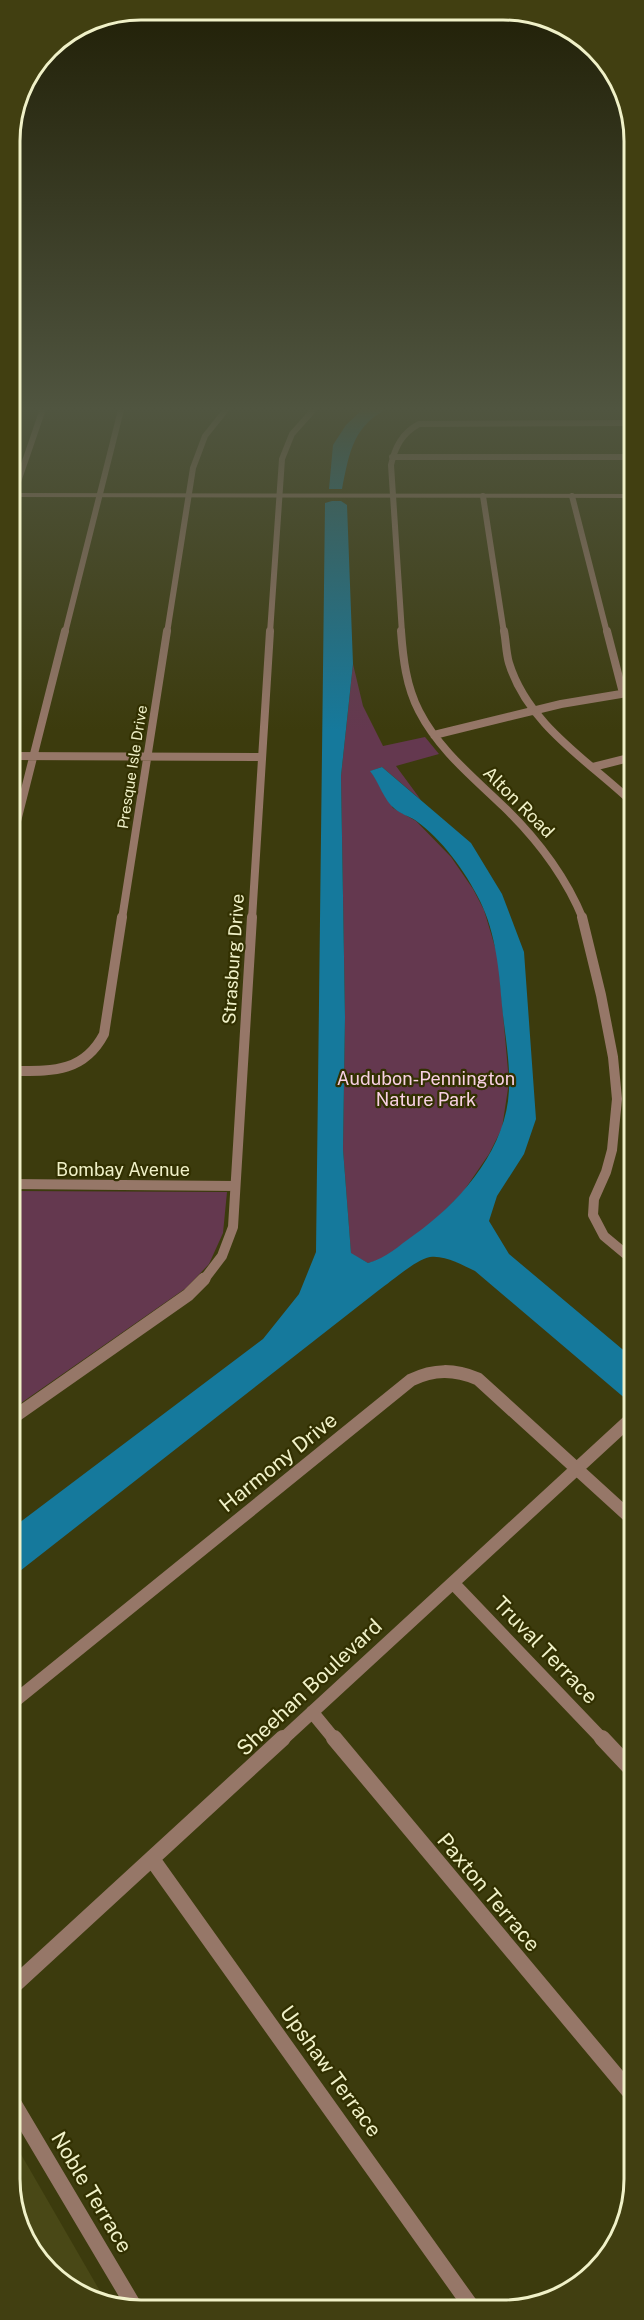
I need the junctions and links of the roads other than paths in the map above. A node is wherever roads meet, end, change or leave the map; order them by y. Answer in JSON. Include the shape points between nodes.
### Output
{"nodes":[{"id":1,"x":94,"y":514,"type":"edge"},
{"id":2,"x":186,"y":514,"type":"edge"},
{"id":3,"x":277,"y":514,"type":"edge"},
{"id":4,"x":394,"y":514,"type":"edge"},
{"id":5,"x":486,"y":514,"type":"edge"},
{"id":6,"x":577,"y":514,"type":"edge"},
{"id":7,"x":623,"y":693,"type":"joint"},
{"id":8,"x":533,"y":711,"type":"junction"},
{"id":9,"x":434,"y":735,"type":"junction"},
{"id":10,"x":20,"y":756,"type":"edge"},
{"id":11,"x":33,"y":756,"type":"junction"},
{"id":12,"x":148,"y":756,"type":"junction"},
{"id":13,"x":262,"y":757,"type":"junction"},
{"id":14,"x":624,"y":759,"type":"edge"},
{"id":15,"x":593,"y":767,"type":"junction"},
{"id":16,"x":624,"y":795,"type":"edge"},
{"id":17,"x":20,"y":809,"type":"edge"},
{"id":18,"x":20,"y":1071,"type":"edge"},
{"id":19,"x":20,"y":1184,"type":"edge"},
{"id":20,"x":235,"y":1186,"type":"junction"},
{"id":21,"x":624,"y":1254,"type":"edge"},
{"id":22,"x":20,"y":1413,"type":"edge"},
{"id":23,"x":624,"y":1425,"type":"edge"},
{"id":24,"x":578,"y":1469,"type":"junction"},
{"id":25,"x":624,"y":1512,"type":"edge"},
{"id":26,"x":453,"y":1583,"type":"junction"},
{"id":27,"x":20,"y":1697,"type":"edge"},
{"id":28,"x":312,"y":1712,"type":"junction"},
{"id":29,"x":624,"y":1762,"type":"edge"},
{"id":30,"x":152,"y":1859,"type":"junction"},
{"id":31,"x":20,"y":1980,"type":"edge"},
{"id":32,"x":624,"y":2085,"type":"edge"},
{"id":33,"x":20,"y":2115,"type":"edge"},
{"id":34,"x":130,"y":2300,"type":"edge"},
{"id":35,"x":467,"y":2300,"type":"edge"}],
"edges":[{"from":1,"to":11,"type":"street"},
{"from":2,"to":12,"type":"street","name":"Presque Isle Drive"},
{"from":3,"to":13,"type":"street","name":"Strasburg Drive"},
{"from":4,"to":9,"type":"street","name":"Alton Road","via":[[404,667],[414,700]]},
{"from":5,"to":8,"type":"street","via":[[509,662],[517,686]]},
{"from":6,"to":7,"type":"street"},
{"from":7,"to":8,"type":"street"},
{"from":8,"to":9,"type":"street"},
{"from":8,"to":15,"type":"street","via":[[558,739]]},
{"from":9,"to":21,"type":"street","name":"Alton Road","via":[[462,770],[535,839],[560,873],[581,916],[594,956],[618,1100],[613,1144],[592,1214],[603,1237]]},
{"from":10,"to":11,"type":"street"},
{"from":11,"to":12,"type":"street"},
{"from":11,"to":17,"type":"street"},
{"from":12,"to":13,"type":"street"},
{"from":12,"to":18,"type":"street","name":"Presque Isle Drive","via":[[100,1044],[73,1066]]},
{"from":13,"to":20,"type":"street","name":"Strasburg Drive"},
{"from":14,"to":15,"type":"street"},
{"from":15,"to":16,"type":"street"},
{"from":19,"to":20,"type":"street","name":"Bombay Avenue"},
{"from":20,"to":22,"type":"street","name":"Strasburg Drive","via":[[229,1242],[210,1275]]},
{"from":23,"to":24,"type":"street","name":"Sheehan Boulevard"},
{"from":24,"to":25,"type":"street","name":"Harmony Drive"},
{"from":24,"to":26,"type":"street","name":"Sheehan Boulevard"},
{"from":24,"to":27,"type":"street","name":"Harmony Drive","via":[[478,1379],[463,1372],[428,1371],[411,1380]]},
{"from":26,"to":28,"type":"street","name":"Sheehan Boulevard"},
{"from":26,"to":29,"type":"street","name":"Truval Terrace"},
{"from":28,"to":30,"type":"street","name":"Sheehan Boulevard"},
{"from":28,"to":32,"type":"street","name":"Paxton Terrace"},
{"from":30,"to":31,"type":"street","name":"Sheehan Boulevard"},
{"from":30,"to":35,"type":"street","name":"Upshaw Terrace"},
{"from":33,"to":34,"type":"street","name":"Noble Terrace"}]}
